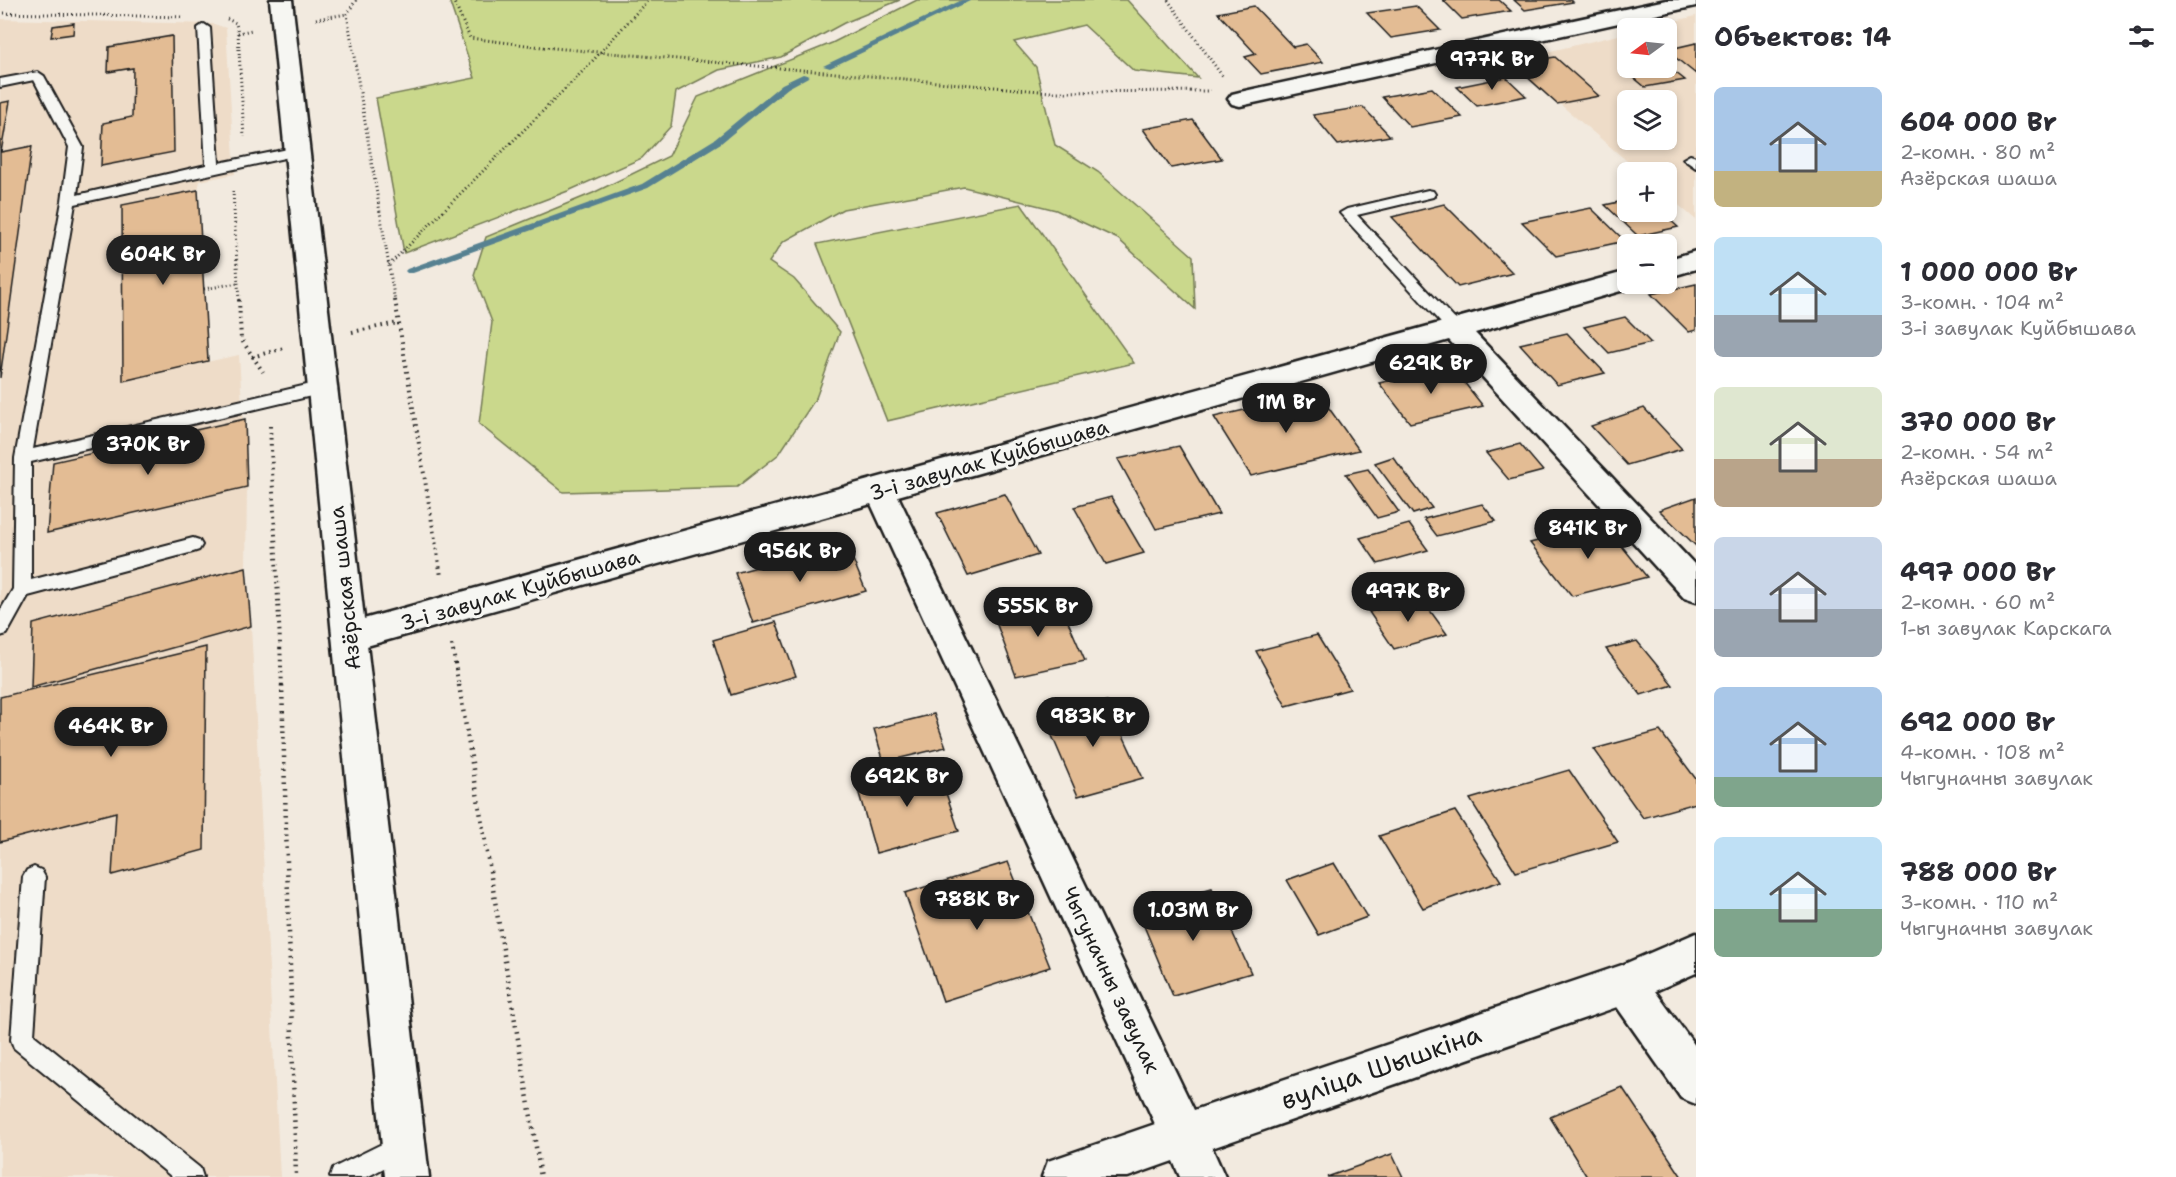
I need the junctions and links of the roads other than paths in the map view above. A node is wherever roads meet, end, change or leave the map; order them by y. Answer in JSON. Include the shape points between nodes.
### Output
{"nodes":[{"id":1,"x":281,"y":0,"type":"edge"},
{"id":2,"x":1696,"y":0,"type":"edge"},
{"id":3,"x":200,"y":23,"type":"road end"},
{"id":4,"x":0,"y":83,"type":"edge"},
{"id":5,"x":1238,"y":95,"type":"road end"},
{"id":6,"x":298,"y":152,"type":"junction"},
{"id":7,"x":213,"y":168,"type":"junction"},
{"id":8,"x":1428,"y":194,"type":"dead end"},
{"id":9,"x":69,"y":201,"type":"junction"},
{"id":10,"x":1696,"y":260,"type":"edge"},
{"id":11,"x":1677,"y":266,"type":"edge"},
{"id":12,"x":1617,"y":283,"type":"edge"},
{"id":13,"x":1456,"y":330,"type":"junction"},
{"id":14,"x":324,"y":387,"type":"junction"},
{"id":15,"x":23,"y":459,"type":"junction"},
{"id":16,"x":880,"y":490,"type":"junction"},
{"id":17,"x":193,"y":544,"type":"dead end"},
{"id":18,"x":1696,"y":588,"type":"edge"},
{"id":19,"x":22,"y":590,"type":"junction"},
{"id":20,"x":0,"y":628,"type":"edge"},
{"id":21,"x":350,"y":637,"type":"junction"},
{"id":22,"x":34,"y":877,"type":"dead end"},
{"id":23,"x":1696,"y":952,"type":"edge"},
{"id":24,"x":1625,"y":984,"type":"junction"},
{"id":25,"x":1696,"y":1083,"type":"edge"},
{"id":26,"x":1184,"y":1135,"type":"junction"},
{"id":27,"x":405,"y":1161,"type":"edge"},
{"id":28,"x":191,"y":1177,"type":"edge"},
{"id":29,"x":342,"y":1177,"type":"edge"},
{"id":30,"x":1064,"y":1177,"type":"edge"},
{"id":31,"x":1203,"y":1177,"type":"edge"}],
"edges":[{"from":1,"to":6,"type":"street","name":"Азёрская шаша"},
{"from":2,"to":5,"type":"street"},
{"from":3,"to":7,"type":"lane"},
{"from":4,"to":9,"type":"lane","via":[[38,76],[76,147]]},
{"from":6,"to":7,"type":"lane"},
{"from":6,"to":14,"type":"street","name":"Азёрская шаша"},
{"from":7,"to":9,"type":"lane"},
{"from":8,"to":13,"type":"lane","via":[[1347,213]]},
{"from":9,"to":15,"type":"lane"},
{"from":10,"to":11,"type":"street"},
{"from":12,"to":13,"type":"street","name":"3-і завулак Куйбышава"},
{"from":13,"to":16,"type":"street","name":"3-і завулак Куйбышава"},
{"from":13,"to":18,"type":"street"},
{"from":14,"to":15,"type":"lane"},
{"from":14,"to":21,"type":"street","name":"Азёрская шаша"},
{"from":15,"to":19,"type":"lane"},
{"from":16,"to":21,"type":"street","name":"3-і завулак Куйбышава"},
{"from":16,"to":26,"type":"street","name":"Чыгуначны завулак"},
{"from":17,"to":19,"type":"lane"},
{"from":19,"to":20,"type":"lane"},
{"from":21,"to":27,"type":"street","name":"Азёрская шаша"},
{"from":22,"to":28,"type":"lane","via":[[22,1040]]},
{"from":23,"to":24,"type":"street","name":"вуліца Шышкіна"},
{"from":24,"to":25,"type":"street"},
{"from":24,"to":26,"type":"street","name":"вуліца Шышкіна"},
{"from":26,"to":30,"type":"street","name":"вуліца Шышкіна"},
{"from":26,"to":31,"type":"street","name":"Чыгуначны завулак"},
{"from":27,"to":29,"type":"lane"}]}
